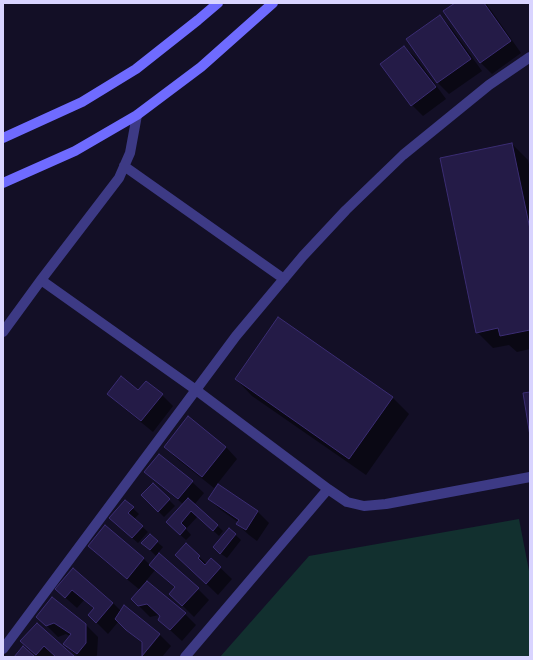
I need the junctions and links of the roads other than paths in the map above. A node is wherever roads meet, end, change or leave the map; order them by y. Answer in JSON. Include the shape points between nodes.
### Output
{"nodes":[{"id":1,"x":273,"y":3,"type":"edge"},
{"id":2,"x":215,"y":4,"type":"edge"},
{"id":3,"x":530,"y":57,"type":"edge"},
{"id":4,"x":137,"y":115,"type":"junction"},
{"id":5,"x":3,"y":138,"type":"edge"},
{"id":6,"x":124,"y":166,"type":"junction"},
{"id":7,"x":3,"y":183,"type":"edge"},
{"id":8,"x":284,"y":279,"type":"junction"},
{"id":9,"x":41,"y":280,"type":"junction"},
{"id":10,"x":3,"y":332,"type":"edge"},
{"id":11,"x":196,"y":390,"type":"junction"},
{"id":12,"x":530,"y":478,"type":"edge"},
{"id":13,"x":328,"y":489,"type":"junction"},
{"id":14,"x":3,"y":649,"type":"edge"},
{"id":15,"x":185,"y":657,"type":"edge"}],
"edges":[{"from":1,"to":4,"type":"main road","via":[[201,67]]},
{"from":2,"to":5,"type":"main road","via":[[136,69],[82,102]]},
{"from":3,"to":8,"type":"street","via":[[490,85],[403,155],[346,210]]},
{"from":4,"to":6,"type":"street","via":[[130,153]]},
{"from":4,"to":7,"type":"main road","via":[[75,151]]},
{"from":6,"to":8,"type":"street"},
{"from":6,"to":9,"type":"street","via":[[118,178]]},
{"from":8,"to":11,"type":"street","via":[[236,336]]},
{"from":9,"to":10,"type":"street"},
{"from":9,"to":11,"type":"street"},
{"from":11,"to":13,"type":"street"},
{"from":11,"to":14,"type":"street"},
{"from":12,"to":13,"type":"street","via":[[364,506],[347,502]]},
{"from":13,"to":15,"type":"street"}]}
